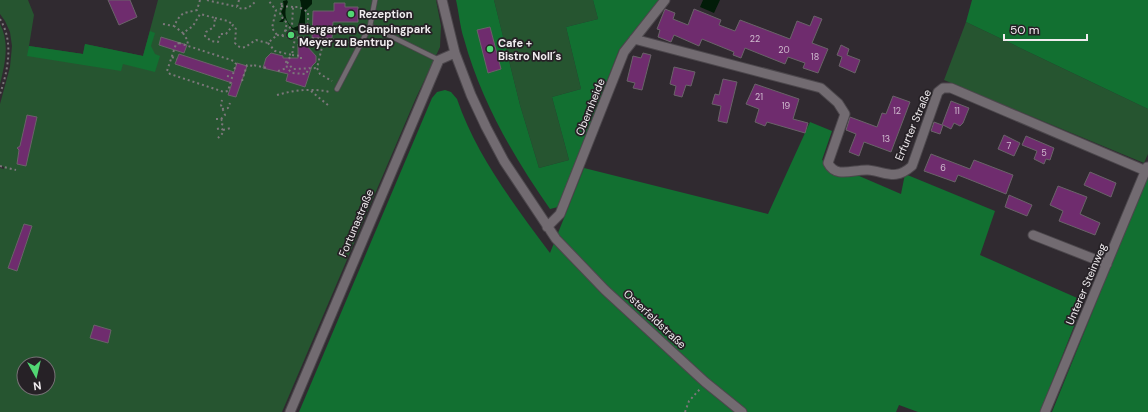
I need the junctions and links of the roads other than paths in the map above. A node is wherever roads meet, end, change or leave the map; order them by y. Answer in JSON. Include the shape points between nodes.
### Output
{"nodes":[{"id":1,"x":375,"y":0,"type":"edge"},
{"id":2,"x":442,"y":0,"type":"edge"},
{"id":3,"x":665,"y":0,"type":"edge"},
{"id":4,"x":370,"y":26,"type":"junction"},
{"id":5,"x":634,"y":39,"type":"junction"},
{"id":6,"x":455,"y":52,"type":"junction"},
{"id":7,"x":439,"y":60,"type":"junction"},
{"id":8,"x":336,"y":91,"type":"road end"},
{"id":9,"x":1147,"y":168,"type":"edge"},
{"id":10,"x":547,"y":227,"type":"junction"},
{"id":11,"x":1033,"y":235,"type":"dead end"},
{"id":12,"x":1107,"y":264,"type":"junction"},
{"id":13,"x":290,"y":412,"type":"edge"},
{"id":14,"x":742,"y":412,"type":"edge"},
{"id":15,"x":1045,"y":412,"type":"edge"}],
"edges":[{"from":1,"to":4,"type":"lane"},
{"from":2,"to":6,"type":"street","name":"Osterfeldstraße"},
{"from":3,"to":5,"type":"street","name":"Obernheide"},
{"from":4,"to":7,"type":"lane"},
{"from":4,"to":8,"type":"lane"},
{"from":5,"to":9,"type":"street","name":"Erfurter Straße","via":[[821,88],[838,103],[845,114],[828,163],[831,168],[841,173],[867,170],[890,175],[912,166],[938,92],[943,88],[951,88]]},
{"from":5,"to":10,"type":"street","name":"Obernheide","via":[[624,52],[560,214]]},
{"from":6,"to":7,"type":"street"},
{"from":6,"to":10,"type":"street","name":"Osterfeldstraße","via":[[486,127],[504,161]]},
{"from":7,"to":13,"type":"street","name":"Fortunastraße"},
{"from":9,"to":12,"type":"street","name":"Unterer Steinweg"},
{"from":10,"to":14,"type":"street","name":"Osterfeldstraße","via":[[605,290],[705,382]]},
{"from":11,"to":12,"type":"street"},
{"from":12,"to":15,"type":"street","name":"Unterer Steinweg"}]}
